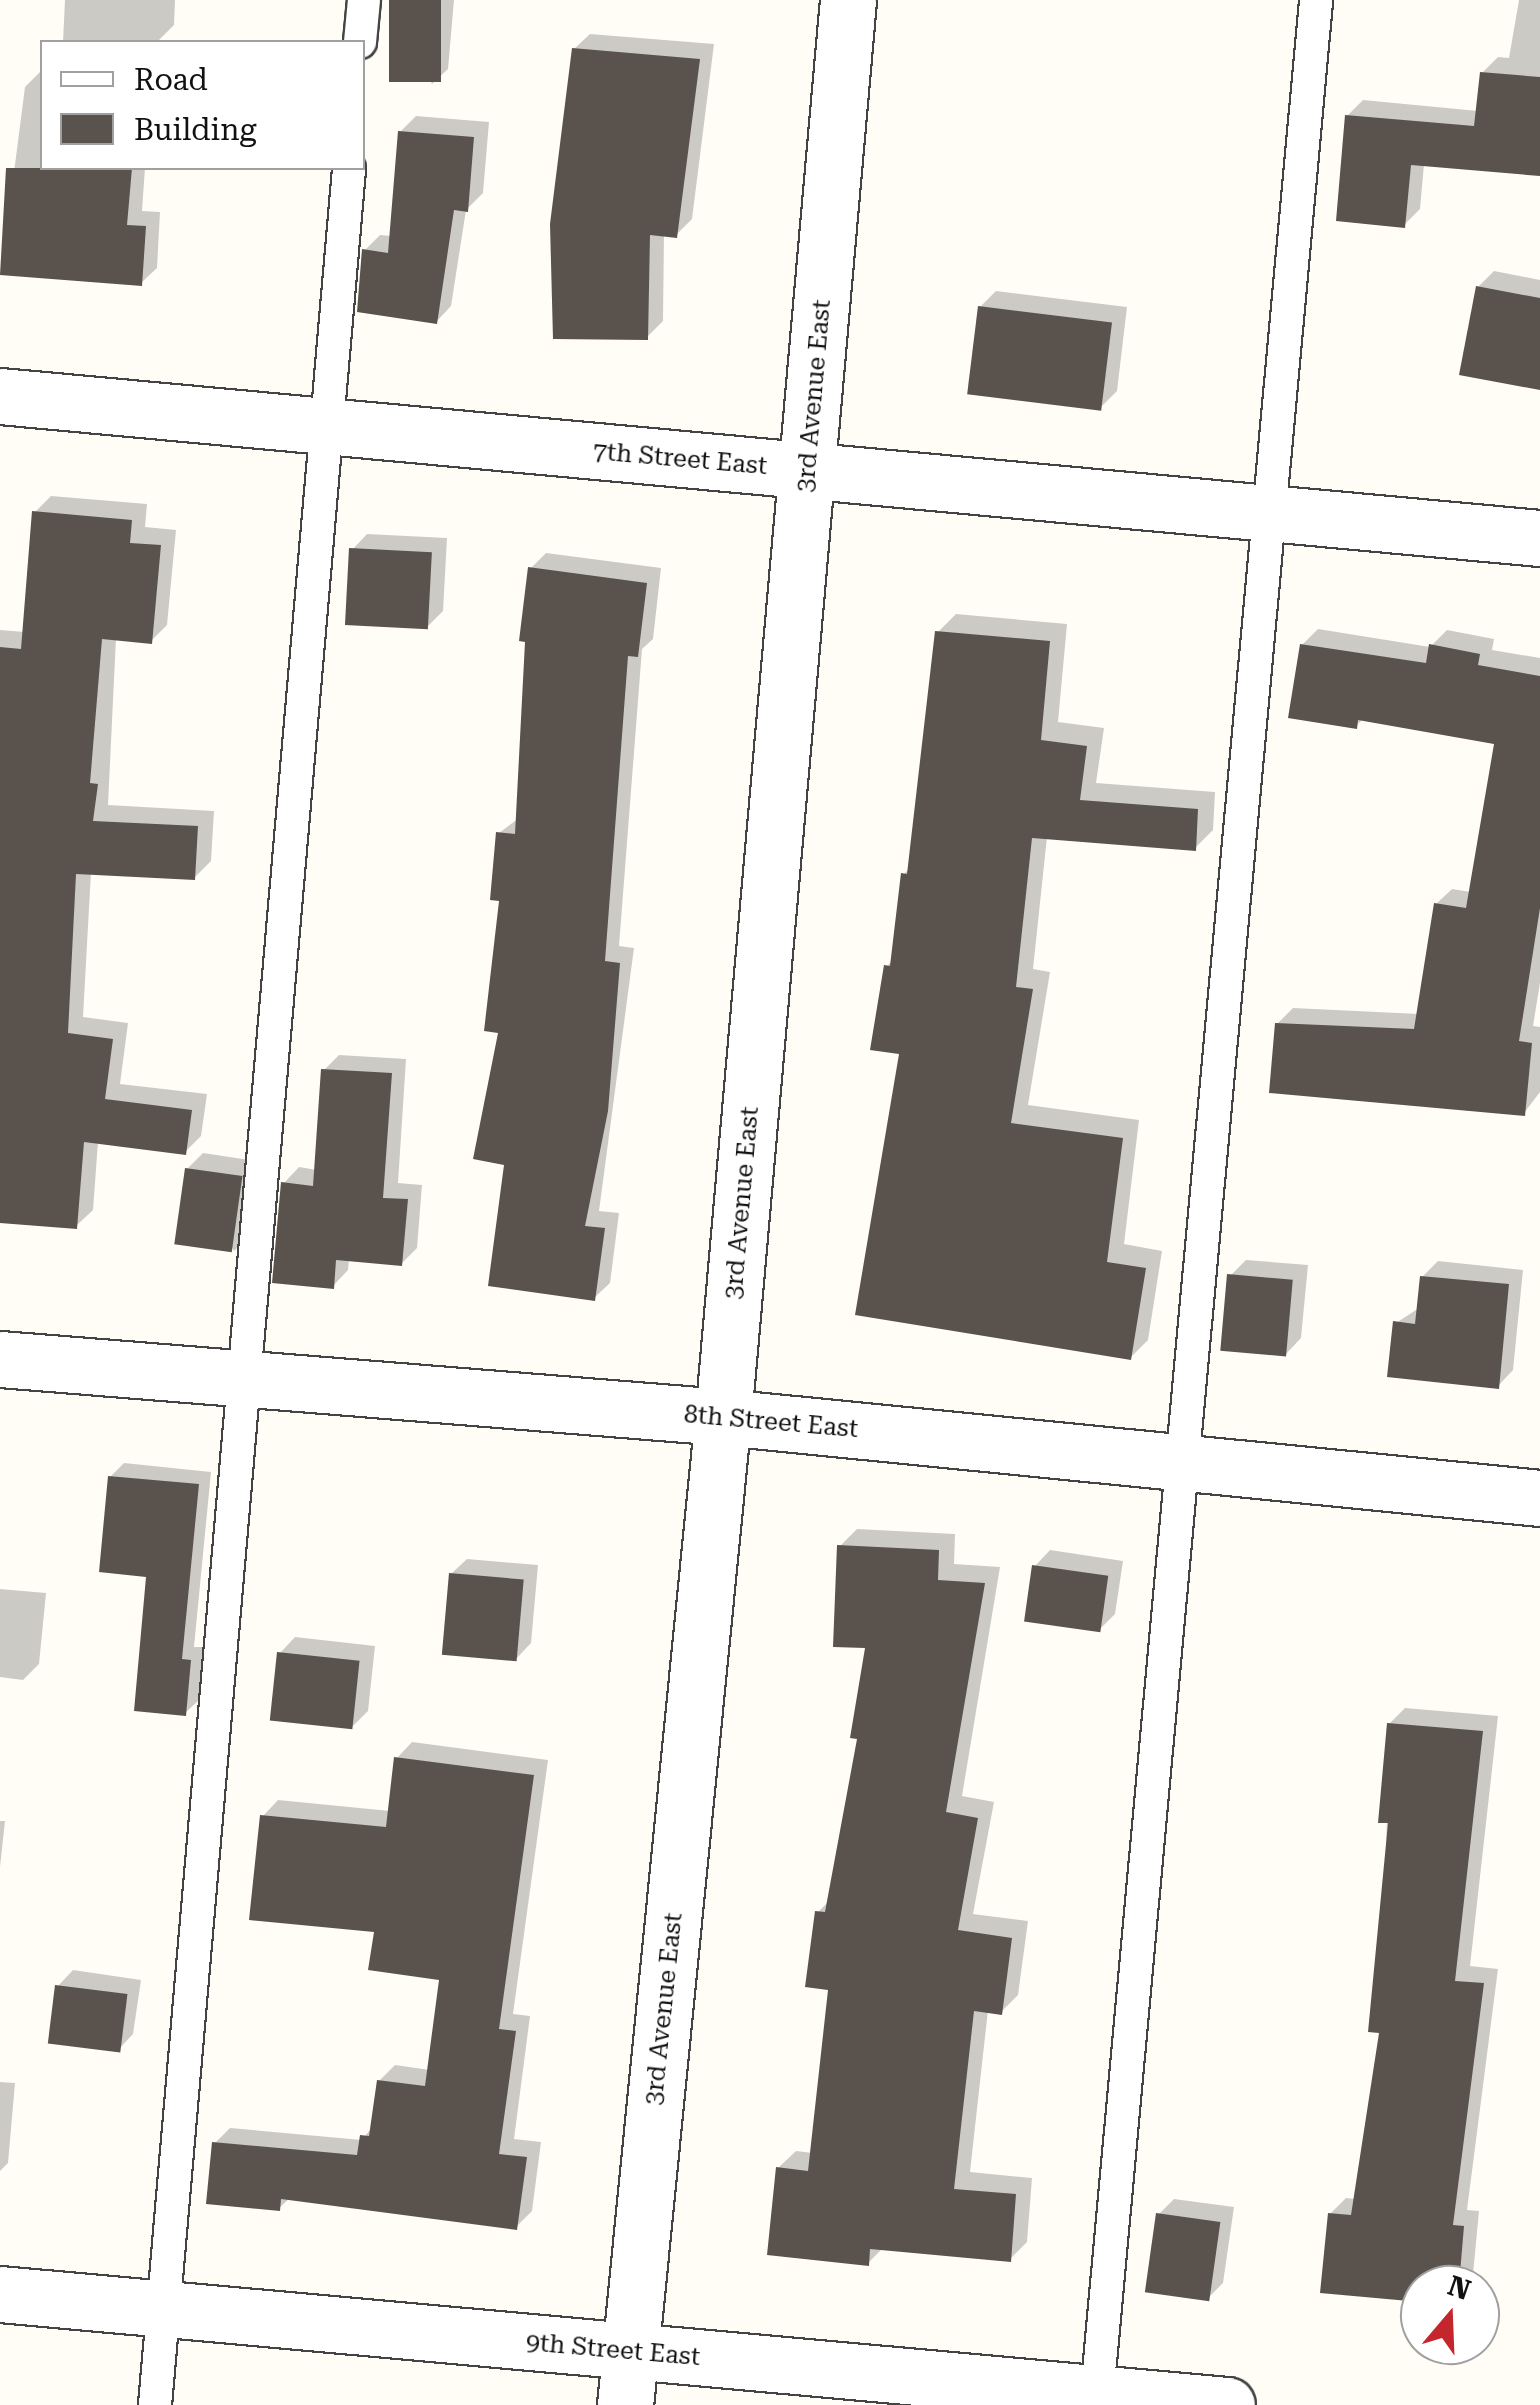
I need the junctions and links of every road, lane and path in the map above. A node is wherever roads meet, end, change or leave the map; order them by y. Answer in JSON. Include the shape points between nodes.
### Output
{"nodes":[{"id":1,"x":364,"y":0,"type":"edge"},
{"id":2,"x":848,"y":0,"type":"edge"},
{"id":3,"x":1316,"y":0,"type":"edge"},
{"id":4,"x":360,"y":40,"type":"edge"},
{"id":5,"x":349,"y":170,"type":"edge"},
{"id":6,"x":0,"y":396,"type":"edge"},
{"id":7,"x":327,"y":426,"type":"junction"},
{"id":8,"x":808,"y":470,"type":"junction"},
{"id":9,"x":1268,"y":513,"type":"junction"},
{"id":10,"x":1540,"y":538,"type":"edge"},
{"id":11,"x":0,"y":1360,"type":"edge"},
{"id":12,"x":246,"y":1379,"type":"junction"},
{"id":13,"x":723,"y":1416,"type":"junction"},
{"id":14,"x":1180,"y":1462,"type":"junction"},
{"id":15,"x":1540,"y":1498,"type":"edge"},
{"id":16,"x":0,"y":2294,"type":"edge"},
{"id":17,"x":165,"y":2309,"type":"junction"},
{"id":18,"x":630,"y":2351,"type":"junction"},
{"id":19,"x":1096,"y":2399,"type":"edge"},
{"id":20,"x":155,"y":2405,"type":"edge"},
{"id":21,"x":626,"y":2405,"type":"edge"},
{"id":22,"x":1227,"y":2405,"type":"edge"}],
"edges":[{"from":1,"to":4,"type":"lane"},
{"from":2,"to":8,"type":"street","name":"3rd Avenue East"},
{"from":3,"to":9,"type":"lane"},
{"from":5,"to":7,"type":"lane"},
{"from":6,"to":7,"type":"street","name":"7th Street East"},
{"from":7,"to":8,"type":"street","name":"7th Street East"},
{"from":7,"to":12,"type":"lane"},
{"from":8,"to":9,"type":"street","name":"7th Street East"},
{"from":8,"to":13,"type":"street","name":"3rd Avenue East"},
{"from":9,"to":10,"type":"street","name":"7th Street East"},
{"from":9,"to":14,"type":"lane"},
{"from":11,"to":12,"type":"street","name":"8th Street East"},
{"from":12,"to":13,"type":"street","name":"8th Street East"},
{"from":12,"to":17,"type":"lane"},
{"from":13,"to":14,"type":"street","name":"8th Street East"},
{"from":13,"to":18,"type":"street","name":"3rd Avenue East"},
{"from":14,"to":15,"type":"street","name":"8th Street East"},
{"from":14,"to":19,"type":"lane"},
{"from":16,"to":17,"type":"street","name":"9th Street East"},
{"from":17,"to":18,"type":"street","name":"9th Street East"},
{"from":17,"to":20,"type":"lane"},
{"from":18,"to":19,"type":"street","name":"9th Street East"},
{"from":18,"to":21,"type":"street","name":"3rd Avenue East"},
{"from":19,"to":22,"type":"street","name":"9th Street East"}]}
